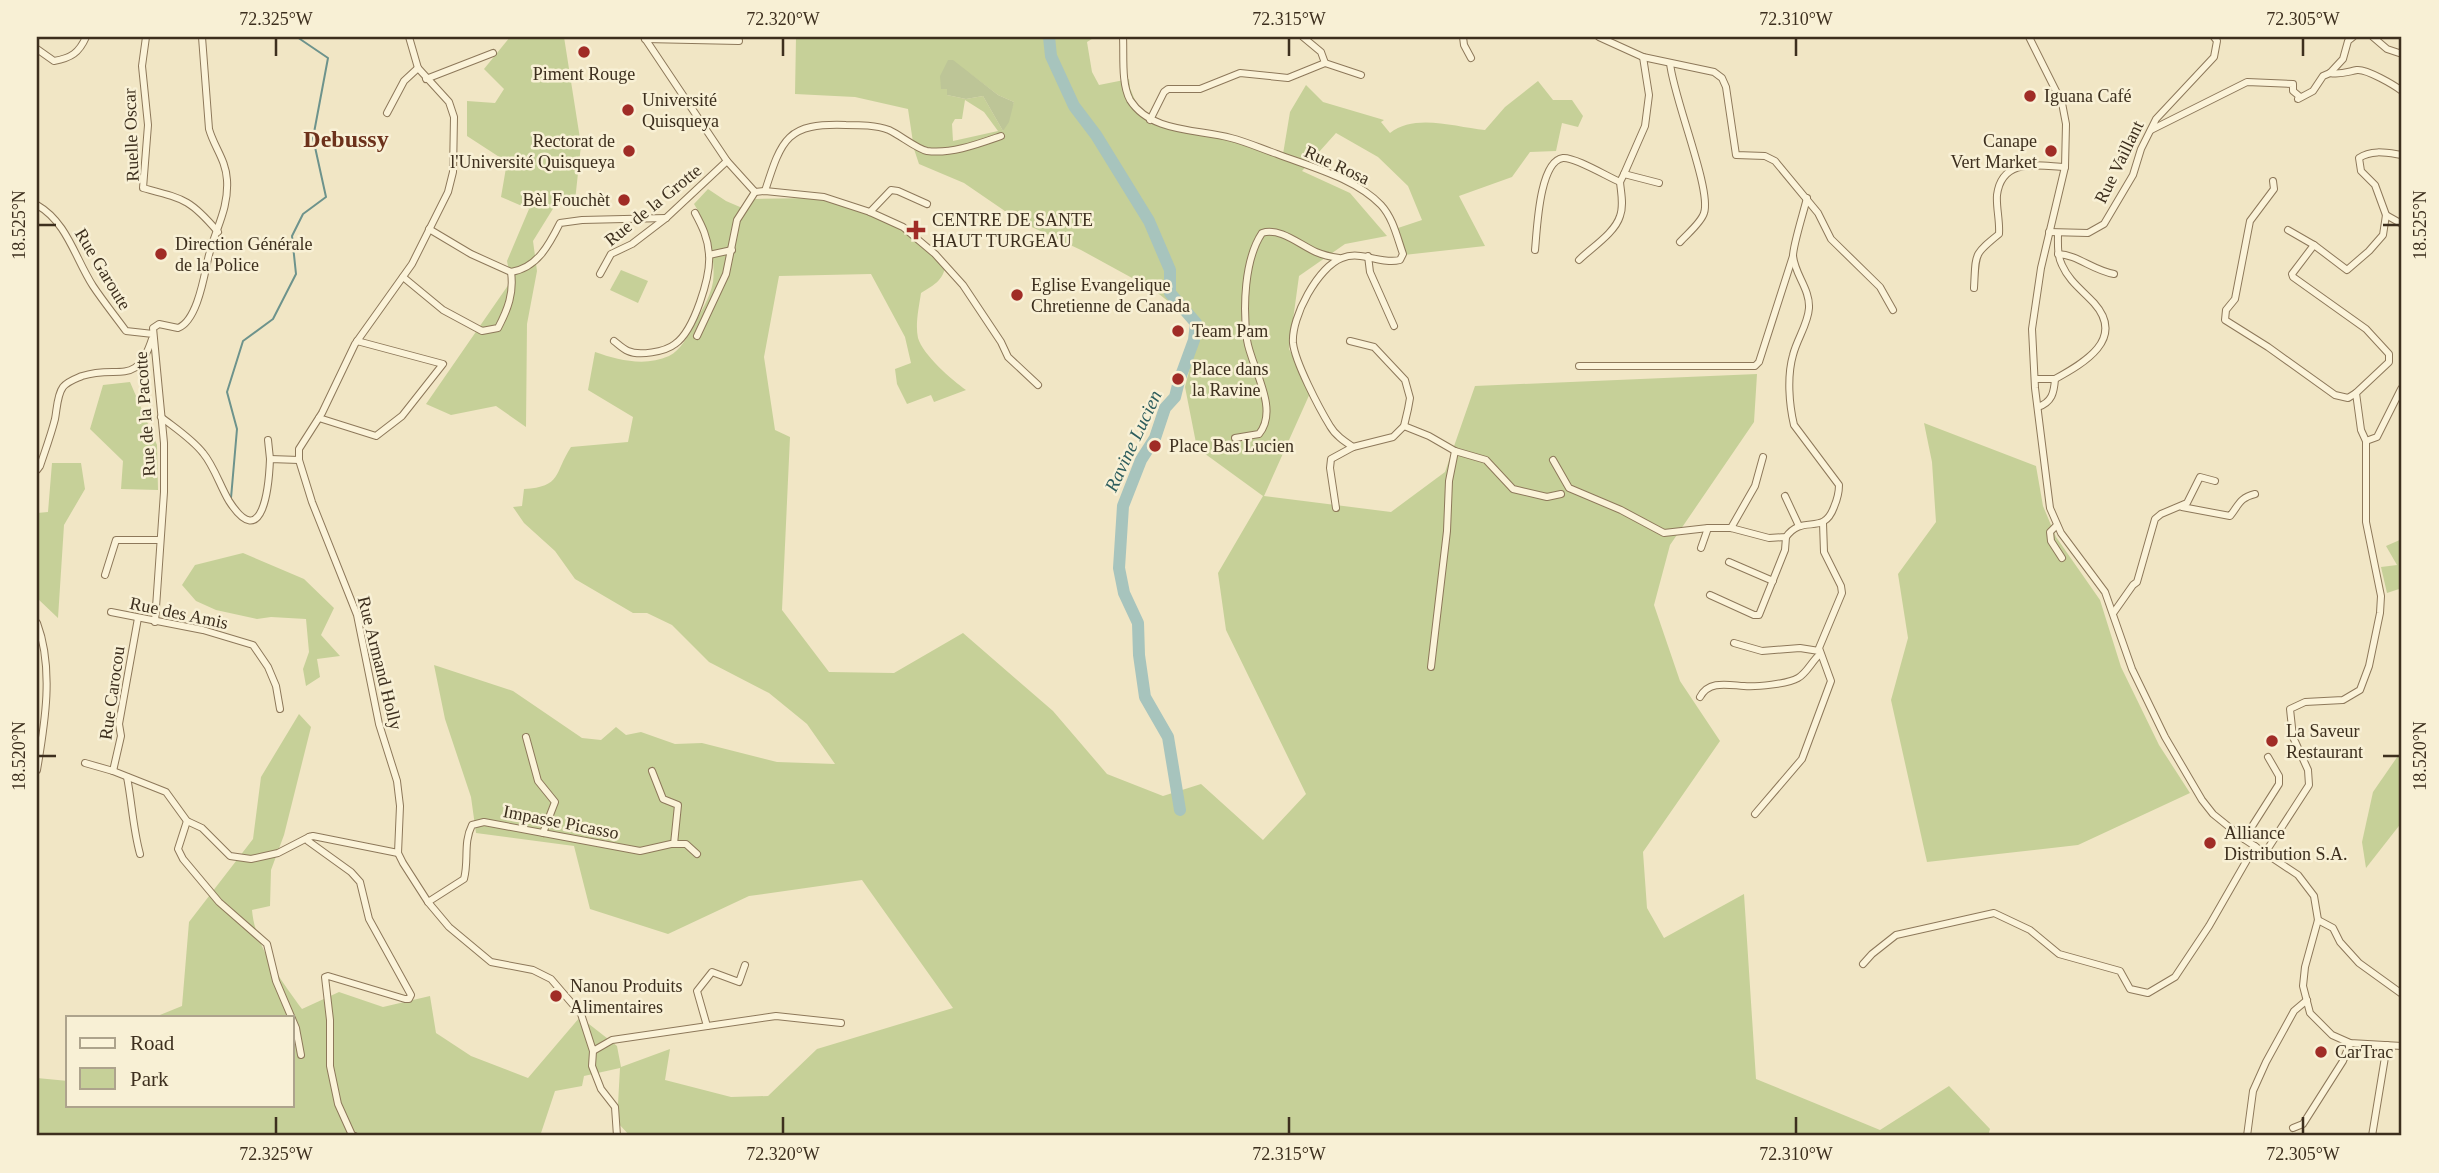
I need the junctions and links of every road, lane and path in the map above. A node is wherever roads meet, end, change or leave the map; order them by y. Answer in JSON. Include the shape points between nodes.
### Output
{"nodes":[{"id":1,"x":86,"y":37,"type":"edge"},
{"id":2,"x":146,"y":37,"type":"edge"},
{"id":3,"x":202,"y":37,"type":"edge"},
{"id":4,"x":409,"y":37,"type":"edge"},
{"id":5,"x":1123,"y":37,"type":"edge"},
{"id":6,"x":1303,"y":37,"type":"edge"},
{"id":7,"x":1463,"y":37,"type":"edge"},
{"id":8,"x":1599,"y":37,"type":"edge"},
{"id":9,"x":2029,"y":37,"type":"edge"},
{"id":10,"x":2214,"y":37,"type":"edge"},
{"id":11,"x":2353,"y":37,"type":"edge"},
{"id":12,"x":2373,"y":37,"type":"edge"},
{"id":13,"x":644,"y":38,"type":"edge"},
{"id":14,"x":739,"y":41,"type":"dead end"},
{"id":15,"x":37,"y":49,"type":"edge"},
{"id":16,"x":493,"y":53,"type":"dead end"},
{"id":17,"x":2402,"y":54,"type":"edge"},
{"id":18,"x":1643,"y":57,"type":"junction"},
{"id":19,"x":1471,"y":58,"type":"dead end"},
{"id":20,"x":1325,"y":63,"type":"junction"},
{"id":21,"x":1671,"y":64,"type":"junction"},
{"id":22,"x":418,"y":68,"type":"junction"},
{"id":23,"x":2330,"y":73,"type":"junction"},
{"id":24,"x":1361,"y":75,"type":"dead end"},
{"id":25,"x":426,"y":79,"type":"junction"},
{"id":26,"x":2402,"y":91,"type":"edge"},
{"id":27,"x":387,"y":113,"type":"dead end"},
{"id":28,"x":1150,"y":120,"type":"junction"},
{"id":29,"x":2151,"y":130,"type":"junction"},
{"id":30,"x":1001,"y":136,"type":"dead end"},
{"id":31,"x":2402,"y":155,"type":"edge"},
{"id":32,"x":727,"y":161,"type":"junction"},
{"id":33,"x":2065,"y":167,"type":"junction"},
{"id":34,"x":1625,"y":174,"type":"junction"},
{"id":35,"x":2273,"y":181,"type":"dead end"},
{"id":36,"x":1620,"y":183,"type":"junction"},
{"id":37,"x":1659,"y":183,"type":"dead end"},
{"id":38,"x":765,"y":191,"type":"junction"},
{"id":39,"x":755,"y":192,"type":"junction"},
{"id":40,"x":1807,"y":198,"type":"junction"},
{"id":41,"x":927,"y":204,"type":"dead end"},
{"id":42,"x":37,"y":205,"type":"edge"},
{"id":43,"x":870,"y":212,"type":"junction"},
{"id":44,"x":695,"y":213,"type":"dead end"},
{"id":45,"x":2386,"y":215,"type":"junction"},
{"id":46,"x":666,"y":218,"type":"junction"},
{"id":47,"x":2402,"y":224,"type":"edge"},
{"id":48,"x":429,"y":229,"type":"junction"},
{"id":49,"x":2288,"y":230,"type":"dead end"},
{"id":50,"x":218,"y":232,"type":"junction"},
{"id":51,"x":2049,"y":232,"type":"junction"},
{"id":52,"x":2057,"y":233,"type":"junction"},
{"id":53,"x":1680,"y":242,"type":"dead end"},
{"id":54,"x":2314,"y":245,"type":"junction"},
{"id":55,"x":732,"y":250,"type":"junction"},
{"id":56,"x":1535,"y":250,"type":"dead end"},
{"id":57,"x":2058,"y":254,"type":"junction"},
{"id":58,"x":709,"y":256,"type":"junction"},
{"id":59,"x":1793,"y":256,"type":"junction"},
{"id":60,"x":1368,"y":257,"type":"junction"},
{"id":61,"x":1339,"y":258,"type":"junction"},
{"id":62,"x":1578,"y":260,"type":"dead end"},
{"id":63,"x":510,"y":272,"type":"junction"},
{"id":64,"x":600,"y":274,"type":"dead end"},
{"id":65,"x":2115,"y":274,"type":"dead end"},
{"id":66,"x":403,"y":277,"type":"junction"},
{"id":67,"x":1974,"y":288,"type":"dead end"},
{"id":68,"x":1893,"y":310,"type":"dead end"},
{"id":69,"x":1394,"y":326,"type":"dead end"},
{"id":70,"x":153,"y":334,"type":"junction"},
{"id":71,"x":696,"y":336,"type":"dead end"},
{"id":72,"x":357,"y":341,"type":"junction"},
{"id":73,"x":614,"y":341,"type":"dead end"},
{"id":74,"x":1350,"y":341,"type":"dead end"},
{"id":75,"x":1579,"y":366,"type":"dead end"},
{"id":76,"x":2035,"y":379,"type":"junction"},
{"id":77,"x":2056,"y":379,"type":"junction"},
{"id":78,"x":1038,"y":385,"type":"dead end"},
{"id":79,"x":2401,"y":389,"type":"edge"},
{"id":80,"x":2356,"y":393,"type":"junction"},
{"id":81,"x":2038,"y":407,"type":"junction"},
{"id":82,"x":161,"y":417,"type":"junction"},
{"id":83,"x":319,"y":418,"type":"junction"},
{"id":84,"x":1404,"y":426,"type":"junction"},
{"id":85,"x":1235,"y":438,"type":"dead end"},
{"id":86,"x":268,"y":440,"type":"dead end"},
{"id":87,"x":2366,"y":441,"type":"junction"},
{"id":88,"x":1353,"y":447,"type":"junction"},
{"id":89,"x":1455,"y":451,"type":"junction"},
{"id":90,"x":1763,"y":457,"type":"dead end"},
{"id":91,"x":270,"y":459,"type":"junction"},
{"id":92,"x":299,"y":460,"type":"junction"},
{"id":93,"x":1553,"y":460,"type":"dead end"},
{"id":94,"x":37,"y":470,"type":"edge"},
{"id":95,"x":2215,"y":481,"type":"dead end"},
{"id":96,"x":1561,"y":494,"type":"dead end"},
{"id":97,"x":2255,"y":494,"type":"dead end"},
{"id":98,"x":1785,"y":496,"type":"dead end"},
{"id":99,"x":2180,"y":507,"type":"junction"},
{"id":100,"x":1336,"y":508,"type":"dead end"},
{"id":101,"x":1823,"y":523,"type":"junction"},
{"id":102,"x":2057,"y":525,"type":"junction"},
{"id":103,"x":1799,"y":526,"type":"junction"},
{"id":104,"x":1708,"y":528,"type":"junction"},
{"id":105,"x":1731,"y":528,"type":"junction"},
{"id":106,"x":1786,"y":537,"type":"junction"},
{"id":107,"x":159,"y":540,"type":"junction"},
{"id":108,"x":1701,"y":548,"type":"dead end"},
{"id":109,"x":2062,"y":558,"type":"dead end"},
{"id":110,"x":1729,"y":562,"type":"dead end"},
{"id":111,"x":105,"y":575,"type":"dead end"},
{"id":112,"x":1773,"y":581,"type":"junction"},
{"id":113,"x":1710,"y":595,"type":"dead end"},
{"id":114,"x":111,"y":612,"type":"dead end"},
{"id":115,"x":2114,"y":612,"type":"junction"},
{"id":116,"x":138,"y":618,"type":"junction"},
{"id":117,"x":155,"y":622,"type":"junction"},
{"id":118,"x":37,"y":623,"type":"edge"},
{"id":119,"x":1734,"y":643,"type":"dead end"},
{"id":120,"x":1820,"y":653,"type":"junction"},
{"id":121,"x":1431,"y":667,"type":"dead end"},
{"id":122,"x":1700,"y":697,"type":"dead end"},
{"id":123,"x":280,"y":709,"type":"dead end"},
{"id":124,"x":526,"y":737,"type":"dead end"},
{"id":125,"x":2268,"y":757,"type":"dead end"},
{"id":126,"x":85,"y":763,"type":"dead end"},
{"id":127,"x":37,"y":770,"type":"edge"},
{"id":128,"x":113,"y":771,"type":"junction"},
{"id":129,"x":652,"y":771,"type":"dead end"},
{"id":130,"x":127,"y":777,"type":"junction"},
{"id":131,"x":1755,"y":814,"type":"dead end"},
{"id":132,"x":187,"y":821,"type":"junction"},
{"id":133,"x":544,"y":833,"type":"junction"},
{"id":134,"x":309,"y":837,"type":"junction"},
{"id":135,"x":2244,"y":839,"type":"junction"},
{"id":136,"x":674,"y":844,"type":"junction"},
{"id":137,"x":2255,"y":846,"type":"junction"},
{"id":138,"x":398,"y":853,"type":"junction"},
{"id":139,"x":697,"y":853,"type":"dead end"},
{"id":140,"x":2265,"y":853,"type":"junction"},
{"id":141,"x":140,"y":854,"type":"dead end"},
{"id":142,"x":428,"y":902,"type":"junction"},
{"id":143,"x":2318,"y":920,"type":"junction"},
{"id":144,"x":1863,"y":964,"type":"dead end"},
{"id":145,"x":745,"y":965,"type":"dead end"},
{"id":146,"x":2402,"y":994,"type":"edge"},
{"id":147,"x":2307,"y":1000,"type":"junction"},
{"id":148,"x":291,"y":1016,"type":"edge"},
{"id":149,"x":294,"y":1023,"type":"edge"},
{"id":150,"x":841,"y":1023,"type":"dead end"},
{"id":151,"x":707,"y":1026,"type":"junction"},
{"id":152,"x":2350,"y":1043,"type":"junction"},
{"id":153,"x":2387,"y":1045,"type":"junction"},
{"id":154,"x":2402,"y":1046,"type":"edge"},
{"id":155,"x":593,"y":1051,"type":"junction"},
{"id":156,"x":301,"y":1055,"type":"dead end"},
{"id":157,"x":2293,"y":1128,"type":"dead end"},
{"id":158,"x":355,"y":1136,"type":"edge"},
{"id":159,"x":617,"y":1136,"type":"edge"},
{"id":160,"x":2247,"y":1136,"type":"edge"},
{"id":161,"x":2372,"y":1136,"type":"edge"}],
"edges":[{"from":1,"to":15,"type":"street","via":[[80,50],[67,59],[54,61]]},
{"from":2,"to":50,"type":"street","name":"Ruelle Oscar","via":[[142,66],[148,125],[144,188],[183,199],[198,208]]},
{"from":3,"to":50,"type":"street","name":"Rue de la Pacotte","via":[[209,129],[228,182]]},
{"from":4,"to":22,"type":"street"},
{"from":5,"to":28,"type":"street","via":[[1126,89],[1137,109]]},
{"from":6,"to":20,"type":"street","via":[[1321,52]]},
{"from":7,"to":19,"type":"street"},
{"from":8,"to":18,"type":"street"},
{"from":9,"to":33,"type":"street","via":[[2062,103]]},
{"from":10,"to":29,"type":"street","name":"Rue Vaillant","via":[[2214,57]]},
{"from":11,"to":23,"type":"street"},
{"from":12,"to":17,"type":"street"},
{"from":13,"to":14,"type":"street"},
{"from":13,"to":32,"type":"street"},
{"from":16,"to":25,"type":"street"},
{"from":18,"to":21,"type":"street"},
{"from":18,"to":34,"type":"street","via":[[1649,95],[1645,126]]},
{"from":20,"to":24,"type":"street"},
{"from":20,"to":28,"type":"street","via":[[1288,78],[1240,73],[1200,89],[1168,89]]},
{"from":21,"to":40,"type":"street","via":[[1714,72],[1722,78],[1736,155],[1769,157]]},
{"from":21,"to":53,"type":"street","via":[[1705,196],[1704,214]]},
{"from":22,"to":25,"type":"street"},
{"from":22,"to":27,"type":"street","via":[[404,81]]},
{"from":23,"to":26,"type":"street","via":[[2361,70]]},
{"from":23,"to":29,"type":"street","via":[[2298,99],[2293,84],[2247,82]]},
{"from":25,"to":48,"type":"street","via":[[449,102],[454,117],[453,172]]},
{"from":28,"to":60,"type":"street","name":"Rue Rosa","via":[[1233,138],[1339,178],[1370,195],[1393,223],[1403,254],[1395,261]]},
{"from":29,"to":52,"type":"street","name":"Rue Vaillant","via":[[2133,175],[2104,224],[2088,233]]},
{"from":30,"to":38,"type":"street","via":[[965,148],[924,151],[885,128],[805,127],[785,142]]},
{"from":31,"to":45,"type":"street","via":[[2365,153],[2359,158],[2361,171],[2375,186]]},
{"from":32,"to":39,"type":"street"},
{"from":32,"to":46,"type":"street","name":"Rue de la Grotte"},
{"from":33,"to":51,"type":"street"},
{"from":33,"to":67,"type":"street","via":[[2023,165],[2004,176],[1997,196],[1999,234],[1976,254]]},
{"from":34,"to":36,"type":"street"},
{"from":34,"to":37,"type":"street"},
{"from":35,"to":80,"type":"street","via":[[2274,189],[2250,221],[2235,299],[2225,320],[2335,395],[2343,398]]},
{"from":36,"to":56,"type":"street","via":[[1569,158],[1557,160],[1543,186]]},
{"from":36,"to":62,"type":"street","via":[[1620,218]]},
{"from":38,"to":39,"type":"street"},
{"from":38,"to":43,"type":"street","via":[[824,197]]},
{"from":39,"to":55,"type":"street","via":[[737,220]]},
{"from":40,"to":59,"type":"street"},
{"from":40,"to":68,"type":"street","via":[[1831,239],[1880,287]]},
{"from":41,"to":43,"type":"street","via":[[891,190]]},
{"from":42,"to":70,"type":"street","name":"Rue Garoute","via":[[60,224],[93,285],[126,331]]},
{"from":43,"to":78,"type":"street","via":[[903,226],[935,254],[963,285],[1008,357]]},
{"from":44,"to":58,"type":"street","via":[[706,235]]},
{"from":45,"to":47,"type":"street"},
{"from":45,"to":54,"type":"street","via":[[2384,235],[2352,268],[2343,268]]},
{"from":46,"to":63,"type":"street","via":[[560,223],[530,266]]},
{"from":46,"to":64,"type":"street","name":"Rue de la Grotte","via":[[611,254]]},
{"from":48,"to":63,"type":"street"},
{"from":48,"to":66,"type":"street"},
{"from":49,"to":54,"type":"street"},
{"from":50,"to":70,"type":"street","name":"Rue de la Pacotte","via":[[189,320],[178,328],[155,325]]},
{"from":51,"to":52,"type":"street","name":"Rue Vaillant"},
{"from":51,"to":76,"type":"street","via":[[2035,300]]},
{"from":52,"to":57,"type":"street"},
{"from":54,"to":80,"type":"street","via":[[2293,277],[2365,329],[2389,354],[2389,362]]},
{"from":55,"to":58,"type":"street"},
{"from":55,"to":71,"type":"street","via":[[726,274]]},
{"from":57,"to":65,"type":"street"},
{"from":57,"to":77,"type":"street","via":[[2070,279],[2104,316],[2107,330],[2088,361]]},
{"from":58,"to":73,"type":"street","via":[[698,308],[674,345],[629,352]]},
{"from":59,"to":75,"type":"street","via":[[1755,366]]},
{"from":59,"to":101,"type":"street","via":[[1809,305],[1790,372],[1792,416],[1839,489],[1830,517]]},
{"from":60,"to":61,"type":"street","name":"Rue Rosa"},
{"from":60,"to":69,"type":"street"},
{"from":61,"to":85,"type":"street","via":[[1318,253],[1278,232],[1262,233],[1255,243],[1248,268],[1247,338],[1267,417],[1259,434]]},
{"from":61,"to":88,"type":"street","via":[[1312,284],[1293,339],[1297,360],[1330,427]]},
{"from":63,"to":66,"type":"street","via":[[508,310],[498,328],[482,331],[443,310]]},
{"from":66,"to":72,"type":"street"},
{"from":70,"to":82,"type":"street","name":"Rue de la Pacotte"},
{"from":70,"to":94,"type":"street","via":[[135,370],[93,373],[65,385]]},
{"from":72,"to":83,"type":"street"},
{"from":72,"to":83,"type":"street","via":[[443,364],[402,416],[376,436]]},
{"from":74,"to":84,"type":"street","via":[[1374,347],[1405,380],[1410,398]]},
{"from":76,"to":77,"type":"street"},
{"from":76,"to":81,"type":"street"},
{"from":77,"to":81,"type":"street","via":[[2048,403]]},
{"from":79,"to":87,"type":"street","via":[[2377,437]]},
{"from":80,"to":87,"type":"street"},
{"from":81,"to":102,"type":"street","via":[[2045,481]]},
{"from":82,"to":91,"type":"street","via":[[204,453],[230,502],[250,521],[261,515]]},
{"from":82,"to":107,"type":"street","name":"Rue de la Pacotte","via":[[164,492]]},
{"from":83,"to":92,"type":"street","via":[[299,449]]},
{"from":84,"to":88,"type":"street","via":[[1393,438]]},
{"from":84,"to":89,"type":"street"},
{"from":86,"to":91,"type":"street"},
{"from":87,"to":140,"type":"street","via":[[2366,522],[2381,596],[2369,666],[2360,691],[2343,700],[2305,702],[2290,709],[2293,737],[2308,769],[2309,785]]},
{"from":88,"to":100,"type":"street","via":[[1331,459]]},
{"from":89,"to":96,"type":"street","via":[[1486,460],[1513,489],[1547,497]]},
{"from":89,"to":121,"type":"street"},
{"from":90,"to":105,"type":"street","via":[[1755,486]]},
{"from":91,"to":92,"type":"street"},
{"from":92,"to":138,"type":"street","name":"Rue Armand Holly","via":[[357,615],[379,724],[397,780]]},
{"from":93,"to":104,"type":"street","via":[[1569,488],[1664,533]]},
{"from":95,"to":99,"type":"street","via":[[2200,477],[2192,496]]},
{"from":97,"to":99,"type":"street","via":[[2243,497],[2230,516]]},
{"from":98,"to":103,"type":"street"},
{"from":99,"to":115,"type":"street","via":[[2155,519],[2137,582]]},
{"from":101,"to":103,"type":"street"},
{"from":101,"to":120,"type":"street","via":[[1822,545],[1842,590]]},
{"from":102,"to":109,"type":"street","via":[[2050,537]]},
{"from":102,"to":115,"type":"street"},
{"from":103,"to":106,"type":"street"},
{"from":104,"to":105,"type":"street"},
{"from":104,"to":108,"type":"street"},
{"from":105,"to":106,"type":"street","via":[[1769,538]]},
{"from":106,"to":112,"type":"street"},
{"from":107,"to":111,"type":"street","via":[[116,540]]},
{"from":107,"to":117,"type":"street","name":"Rue de la Pacotte"},
{"from":110,"to":112,"type":"street"},
{"from":112,"to":113,"type":"street","via":[[1756,616]]},
{"from":114,"to":116,"type":"street","name":"Rue des Amis"},
{"from":115,"to":135,"type":"street","via":[[2131,666],[2165,737],[2213,814]]},
{"from":116,"to":117,"type":"street","name":"Rue des Amis"},
{"from":116,"to":128,"type":"street","name":"Rue Carocou"},
{"from":117,"to":123,"type":"street","name":"Rue des Amis","via":[[253,645],[268,667]]},
{"from":118,"to":127,"type":"street","via":[[47,666]]},
{"from":119,"to":120,"type":"street","via":[[1762,650],[1800,648]]},
{"from":120,"to":122,"type":"street","via":[[1793,680],[1722,684],[1710,687]]},
{"from":120,"to":131,"type":"street","via":[[1831,681],[1802,759]]},
{"from":124,"to":133,"type":"street","via":[[538,781],[556,806]]},
{"from":125,"to":135,"type":"street","via":[[2279,784]]},
{"from":126,"to":128,"type":"street"},
{"from":128,"to":130,"type":"street"},
{"from":129,"to":136,"type":"street","via":[[663,799],[678,805]]},
{"from":130,"to":132,"type":"street","via":[[166,792]]},
{"from":130,"to":141,"type":"street"},
{"from":132,"to":134,"type":"street","via":[[202,828],[230,856],[251,859],[278,853]]},
{"from":132,"to":148,"type":"street","via":[[178,849],[183,859],[219,902],[267,944]]},
{"from":133,"to":136,"type":"street","name":"Impasse Picasso","via":[[640,851]]},
{"from":133,"to":142,"type":"street","name":"Impasse Picasso","via":[[484,822],[472,825],[464,879]]},
{"from":134,"to":138,"type":"street"},
{"from":134,"to":158,"type":"street","via":[[310,843],[360,882],[369,919],[411,995],[405,999],[325,977],[330,1066],[338,1104]]},
{"from":135,"to":137,"type":"street"},
{"from":136,"to":139,"type":"street","via":[[686,844]]},
{"from":137,"to":140,"type":"street"},
{"from":137,"to":144,"type":"street","via":[[2175,977],[2148,993],[2130,989],[2120,971],[2059,954],[2029,930],[1994,913],[1896,935]]},
{"from":138,"to":142,"type":"street"},
{"from":140,"to":143,"type":"street","via":[[2310,889]]},
{"from":142,"to":155,"type":"street","via":[[449,927],[491,962],[533,970],[551,979],[581,1014]]},
{"from":143,"to":146,"type":"street","via":[[2333,928],[2359,963]]},
{"from":143,"to":147,"type":"street","via":[[2305,967]]},
{"from":145,"to":151,"type":"street","via":[[739,982],[712,972],[697,991]]},
{"from":147,"to":152,"type":"street","via":[[2321,1026]]},
{"from":147,"to":160,"type":"street","via":[[2294,1011],[2252,1091]]},
{"from":149,"to":156,"type":"street"},
{"from":150,"to":151,"type":"street","via":[[776,1016]]},
{"from":151,"to":155,"type":"street","via":[[612,1040]]},
{"from":152,"to":153,"type":"street"},
{"from":152,"to":157,"type":"street","via":[[2303,1124]]},
{"from":153,"to":154,"type":"street"},
{"from":153,"to":161,"type":"street"},
{"from":155,"to":159,"type":"street","via":[[592,1066],[601,1089],[615,1107]]}]}
